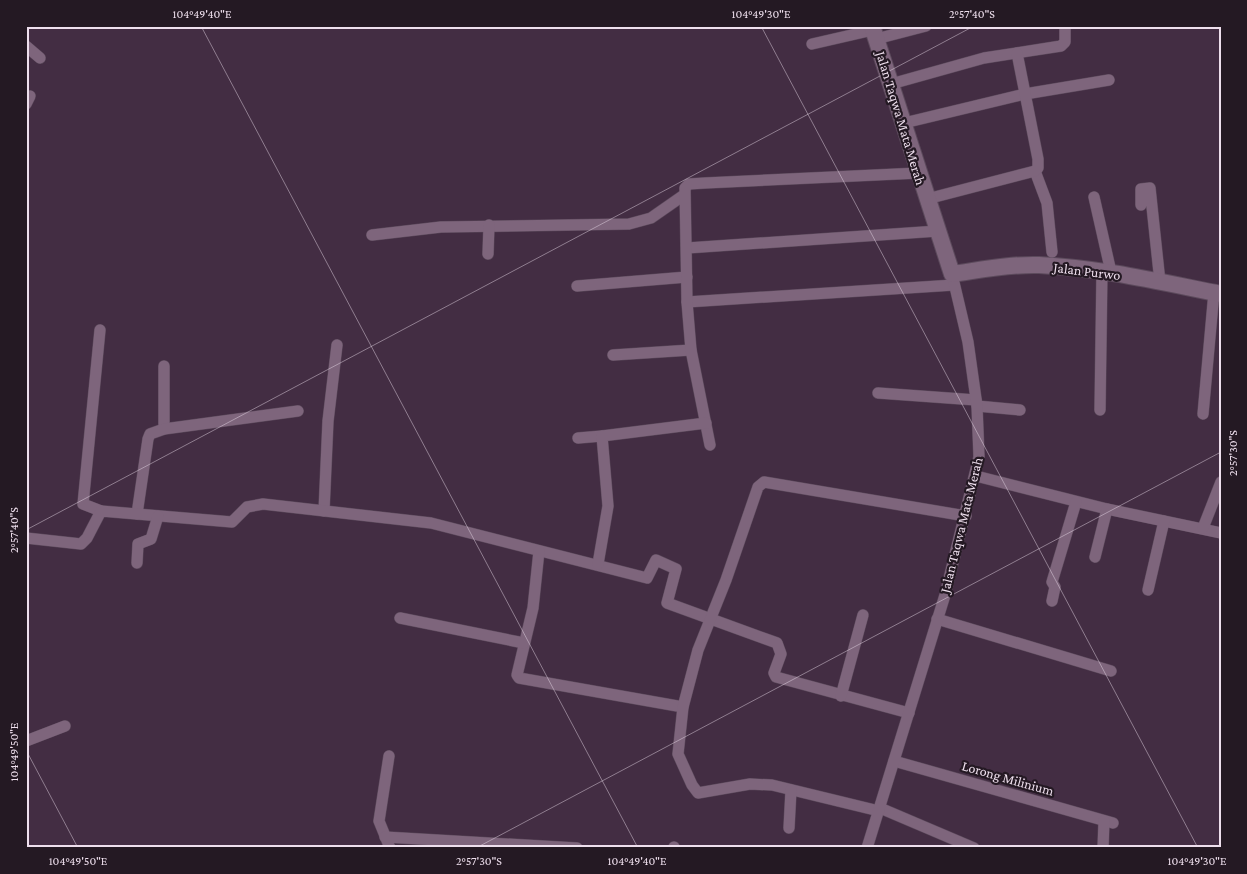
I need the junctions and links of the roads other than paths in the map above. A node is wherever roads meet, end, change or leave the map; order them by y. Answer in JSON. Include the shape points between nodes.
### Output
{"nodes":[{"id":1,"x":926,"y":26,"type":"edge"},
{"id":2,"x":1065,"y":26,"type":"edge"},
{"id":3,"x":874,"y":32,"type":"edge"},
{"id":4,"x":812,"y":44,"type":"dead end"},
{"id":5,"x":26,"y":46,"type":"edge"},
{"id":6,"x":1017,"y":53,"type":"junction"},
{"id":7,"x":40,"y":58,"type":"dead end"},
{"id":8,"x":1109,"y":80,"type":"dead end"},
{"id":9,"x":891,"y":84,"type":"junction"},
{"id":10,"x":1026,"y":94,"type":"junction"},
{"id":11,"x":904,"y":123,"type":"junction"},
{"id":12,"x":1035,"y":171,"type":"junction"},
{"id":13,"x":919,"y":173,"type":"junction"},
{"id":14,"x":684,"y":195,"type":"junction"},
{"id":15,"x":1094,"y":197,"type":"dead end"},
{"id":16,"x":926,"y":199,"type":"junction"},
{"id":17,"x":1141,"y":205,"type":"dead end"},
{"id":18,"x":489,"y":225,"type":"junction"},
{"id":19,"x":938,"y":231,"type":"junction"},
{"id":20,"x":372,"y":235,"type":"dead end"},
{"id":21,"x":687,"y":248,"type":"junction"},
{"id":22,"x":1052,"y":252,"type":"dead end"},
{"id":23,"x":488,"y":254,"type":"dead end"},
{"id":24,"x":1106,"y":271,"type":"junction"},
{"id":25,"x":687,"y":277,"type":"junction"},
{"id":26,"x":953,"y":280,"type":"junction"},
{"id":27,"x":1160,"y":282,"type":"junction"},
{"id":28,"x":577,"y":286,"type":"dead end"},
{"id":29,"x":1217,"y":293,"type":"edge"},
{"id":30,"x":687,"y":302,"type":"junction"},
{"id":31,"x":100,"y":330,"type":"dead end"},
{"id":32,"x":337,"y":345,"type":"dead end"},
{"id":33,"x":691,"y":350,"type":"junction"},
{"id":34,"x":613,"y":355,"type":"dead end"},
{"id":35,"x":164,"y":366,"type":"dead end"},
{"id":36,"x":878,"y":393,"type":"dead end"},
{"id":37,"x":977,"y":403,"type":"junction"},
{"id":38,"x":1020,"y":410,"type":"dead end"},
{"id":39,"x":1100,"y":410,"type":"dead end"},
{"id":40,"x":298,"y":411,"type":"dead end"},
{"id":41,"x":1203,"y":414,"type":"dead end"},
{"id":42,"x":706,"y":423,"type":"junction"},
{"id":43,"x":164,"y":428,"type":"junction"},
{"id":44,"x":602,"y":436,"type":"junction"},
{"id":45,"x":578,"y":438,"type":"dead end"},
{"id":46,"x":710,"y":445,"type":"dead end"},
{"id":47,"x":976,"y":476,"type":"junction"},
{"id":48,"x":1221,"y":482,"type":"edge"},
{"id":49,"x":1076,"y":502,"type":"junction"},
{"id":50,"x":1107,"y":509,"type":"junction"},
{"id":51,"x":101,"y":511,"type":"junction"},
{"id":52,"x":326,"y":511,"type":"junction"},
{"id":53,"x":137,"y":514,"type":"junction"},
{"id":54,"x":158,"y":516,"type":"junction"},
{"id":55,"x":966,"y":516,"type":"junction"},
{"id":56,"x":1164,"y":521,"type":"junction"},
{"id":57,"x":1203,"y":528,"type":"junction"},
{"id":58,"x":1221,"y":533,"type":"edge"},
{"id":59,"x":26,"y":538,"type":"edge"},
{"id":60,"x":539,"y":551,"type":"junction"},
{"id":61,"x":1095,"y":557,"type":"dead end"},
{"id":62,"x":137,"y":563,"type":"dead end"},
{"id":63,"x":598,"y":564,"type":"junction"},
{"id":64,"x":1148,"y":590,"type":"dead end"},
{"id":65,"x":1052,"y":601,"type":"dead end"},
{"id":66,"x":862,"y":615,"type":"dead end"},
{"id":67,"x":400,"y":618,"type":"dead end"},
{"id":68,"x":710,"y":618,"type":"junction"},
{"id":69,"x":937,"y":619,"type":"junction"},
{"id":70,"x":524,"y":643,"type":"junction"},
{"id":71,"x":1111,"y":671,"type":"dead end"},
{"id":72,"x":841,"y":696,"type":"junction"},
{"id":73,"x":683,"y":707,"type":"junction"},
{"id":74,"x":909,"y":713,"type":"junction"},
{"id":75,"x":65,"y":726,"type":"dead end"},
{"id":76,"x":26,"y":741,"type":"edge"},
{"id":77,"x":388,"y":756,"type":"dead end"},
{"id":78,"x":894,"y":761,"type":"junction"},
{"id":79,"x":791,"y":790,"type":"junction"},
{"id":80,"x":879,"y":809,"type":"junction"},
{"id":81,"x":789,"y":828,"type":"dead end"},
{"id":82,"x":388,"y":843,"type":"edge"},
{"id":83,"x":576,"y":848,"type":"edge"},
{"id":84,"x":868,"y":848,"type":"edge"},
{"id":85,"x":974,"y":848,"type":"edge"},
{"id":86,"x":1102,"y":848,"type":"edge"}],
"edges":[{"from":1,"to":3,"type":"street"},
{"from":2,"to":6,"type":"street","via":[[1062,46]]},
{"from":3,"to":4,"type":"street"},
{"from":3,"to":9,"type":"street","name":"Jalan Taqwa Mata Merah"},
{"from":5,"to":7,"type":"street"},
{"from":6,"to":9,"type":"street","via":[[984,58]]},
{"from":6,"to":10,"type":"street"},
{"from":8,"to":10,"type":"street"},
{"from":9,"to":11,"type":"street","name":"Jalan Taqwa Mata Merah"},
{"from":10,"to":11,"type":"street"},
{"from":10,"to":12,"type":"street","via":[[1038,158]]},
{"from":11,"to":13,"type":"street","name":"Jalan Taqwa Mata Merah"},
{"from":12,"to":16,"type":"street"},
{"from":12,"to":22,"type":"street","via":[[1047,203]]},
{"from":13,"to":14,"type":"street","via":[[689,184],[684,188]]},
{"from":13,"to":16,"type":"street","name":"Jalan Taqwa Mata Merah"},
{"from":14,"to":18,"type":"street","via":[[651,218],[630,224]]},
{"from":14,"to":21,"type":"street"},
{"from":15,"to":24,"type":"street"},
{"from":16,"to":19,"type":"street","name":"Jalan Taqwa Mata Merah"},
{"from":17,"to":27,"type":"street","via":[[1141,189],[1151,189]]},
{"from":18,"to":20,"type":"street"},
{"from":18,"to":23,"type":"street"},
{"from":19,"to":21,"type":"street"},
{"from":19,"to":26,"type":"street","name":"Jalan Taqwa Mata Merah"},
{"from":21,"to":25,"type":"street"},
{"from":24,"to":26,"type":"street","name":"Jalan Purwo","via":[[1017,266]]},
{"from":24,"to":27,"type":"street","name":"Jalan Purwo"},
{"from":24,"to":39,"type":"street"},
{"from":25,"to":28,"type":"street"},
{"from":25,"to":30,"type":"street"},
{"from":26,"to":30,"type":"street"},
{"from":26,"to":37,"type":"street","name":"Jalan Taqwa Mata Merah","via":[[968,342]]},
{"from":27,"to":29,"type":"street","name":"Jalan Purwo"},
{"from":29,"to":41,"type":"street"},
{"from":30,"to":33,"type":"street"},
{"from":31,"to":51,"type":"street","via":[[83,504]]},
{"from":32,"to":52,"type":"street","via":[[328,421]]},
{"from":33,"to":34,"type":"street"},
{"from":33,"to":42,"type":"street"},
{"from":35,"to":43,"type":"street"},
{"from":36,"to":37,"type":"street"},
{"from":37,"to":38,"type":"street"},
{"from":37,"to":47,"type":"street","name":"Jalan Taqwa Mata Merah","via":[[980,446]]},
{"from":40,"to":43,"type":"street"},
{"from":42,"to":44,"type":"street"},
{"from":42,"to":46,"type":"street"},
{"from":43,"to":53,"type":"street","via":[[150,434],[148,440]]},
{"from":44,"to":45,"type":"street"},
{"from":44,"to":63,"type":"street","via":[[608,506]]},
{"from":47,"to":49,"type":"street"},
{"from":47,"to":55,"type":"street","name":"Jalan Taqwa Mata Merah"},
{"from":48,"to":57,"type":"street"},
{"from":49,"to":50,"type":"street"},
{"from":49,"to":65,"type":"street","via":[[1052,582],[1055,587]]},
{"from":50,"to":56,"type":"street"},
{"from":50,"to":61,"type":"street"},
{"from":51,"to":53,"type":"street"},
{"from":51,"to":59,"type":"street","via":[[81,544]]},
{"from":52,"to":54,"type":"street","via":[[262,504],[248,507],[232,522]]},
{"from":52,"to":60,"type":"street","via":[[431,523]]},
{"from":53,"to":54,"type":"street"},
{"from":54,"to":62,"type":"street","via":[[151,539],[138,544]]},
{"from":55,"to":68,"type":"street","via":[[764,482],[758,487]]},
{"from":55,"to":69,"type":"street","name":"Jalan Taqwa Mata Merah"},
{"from":56,"to":57,"type":"street"},
{"from":56,"to":64,"type":"street"},
{"from":57,"to":58,"type":"street"},
{"from":60,"to":63,"type":"street"},
{"from":60,"to":70,"type":"street","via":[[533,608]]},
{"from":63,"to":68,"type":"street","via":[[647,578],[656,560],[676,569],[667,603]]},
{"from":66,"to":72,"type":"street"},
{"from":67,"to":70,"type":"street"},
{"from":68,"to":72,"type":"street","via":[[777,643],[781,654],[774,673],[776,677]]},
{"from":68,"to":73,"type":"street"},
{"from":69,"to":71,"type":"street"},
{"from":69,"to":74,"type":"street","name":"Jalan Taqwa Mata Merah"},
{"from":70,"to":73,"type":"street","via":[[519,678]]},
{"from":72,"to":74,"type":"street"},
{"from":73,"to":79,"type":"street","via":[[678,754],[698,793],[750,784]]},
{"from":74,"to":78,"type":"street","name":"Jalan Taqwa Mata Merah"},
{"from":75,"to":76,"type":"street"},
{"from":77,"to":82,"type":"street","via":[[379,814]]},
{"from":78,"to":80,"type":"street","name":"Jalan Taqwa Mata Merah"},
{"from":78,"to":86,"type":"street","name":"Lorong Milinium","via":[[1109,822]]},
{"from":79,"to":80,"type":"street"},
{"from":79,"to":81,"type":"street"},
{"from":80,"to":84,"type":"street","name":"Jalan Taqwa Mata Merah"},
{"from":80,"to":85,"type":"street"},
{"from":82,"to":83,"type":"street"}]}
